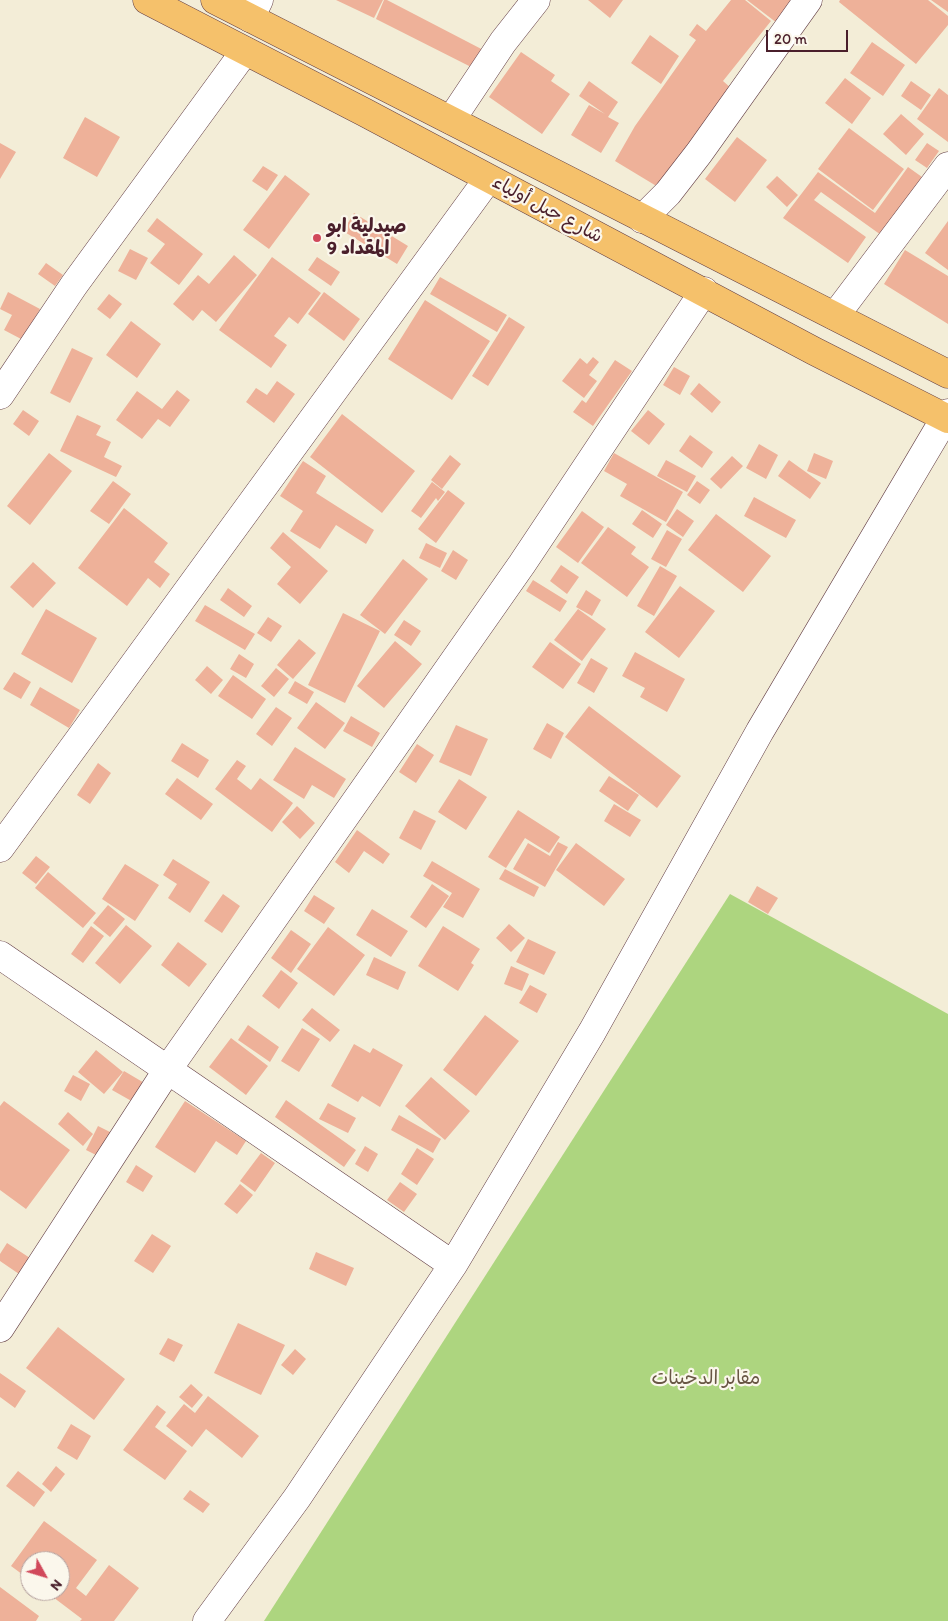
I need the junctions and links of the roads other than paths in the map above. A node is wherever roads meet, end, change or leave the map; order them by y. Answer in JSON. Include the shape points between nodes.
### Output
{"nodes":[{"id":1,"x":148,"y":0,"type":"edge"},
{"id":2,"x":215,"y":0,"type":"edge"},
{"id":3,"x":536,"y":0,"type":"edge"},
{"id":4,"x":808,"y":0,"type":"edge"},
{"id":5,"x":255,"y":9,"type":"edge"},
{"id":6,"x":246,"y":51,"type":"junction"},
{"id":7,"x":452,"y":120,"type":"junction"},
{"id":8,"x":948,"y":166,"type":"edge"},
{"id":9,"x":488,"y":180,"type":"junction"},
{"id":10,"x":642,"y":219,"type":"junction"},
{"id":11,"x":704,"y":291,"type":"junction"},
{"id":12,"x":835,"y":316,"type":"junction"},
{"id":13,"x":948,"y":374,"type":"edge"},
{"id":14,"x":0,"y":396,"type":"edge"},
{"id":15,"x":947,"y":417,"type":"edge"},
{"id":16,"x":0,"y":848,"type":"edge"},
{"id":17,"x":0,"y":955,"type":"edge"},
{"id":18,"x":168,"y":1070,"type":"junction"},
{"id":19,"x":453,"y":1265,"type":"junction"},
{"id":20,"x":0,"y":1328,"type":"edge"},
{"id":21,"x":207,"y":1621,"type":"edge"}],
"edges":[{"from":1,"to":6,"type":"main road","name":"شارع جبل أولياء"},
{"from":2,"to":5,"type":"main road","name":"شارع جبل أولياء"},
{"from":3,"to":7,"type":"street","via":[[503,42]]},
{"from":4,"to":10,"type":"street","via":[[700,153]]},
{"from":5,"to":7,"type":"main road","name":"شارع جبل أولياء"},
{"from":6,"to":9,"type":"main road","name":"شارع جبل أولياء"},
{"from":6,"to":14,"type":"street","via":[[74,285]]},
{"from":7,"to":10,"type":"main road","name":"شارع جبل أولياء"},
{"from":8,"to":12,"type":"street"},
{"from":9,"to":11,"type":"main road","name":"شارع جبل أولياء"},
{"from":9,"to":16,"type":"street"},
{"from":10,"to":12,"type":"main road","name":"شارع جبل أولياء"},
{"from":11,"to":15,"type":"main road","name":"شارع جبل أولياء","via":[[814,352]]},
{"from":11,"to":18,"type":"street","via":[[522,564]]},
{"from":12,"to":13,"type":"main road","name":"شارع جبل أولياء"},
{"from":15,"to":19,"type":"street","via":[[760,731],[592,1032]]},
{"from":17,"to":18,"type":"street"},
{"from":18,"to":19,"type":"street"},
{"from":18,"to":20,"type":"street"},
{"from":19,"to":21,"type":"street","via":[[297,1498]]}]}
